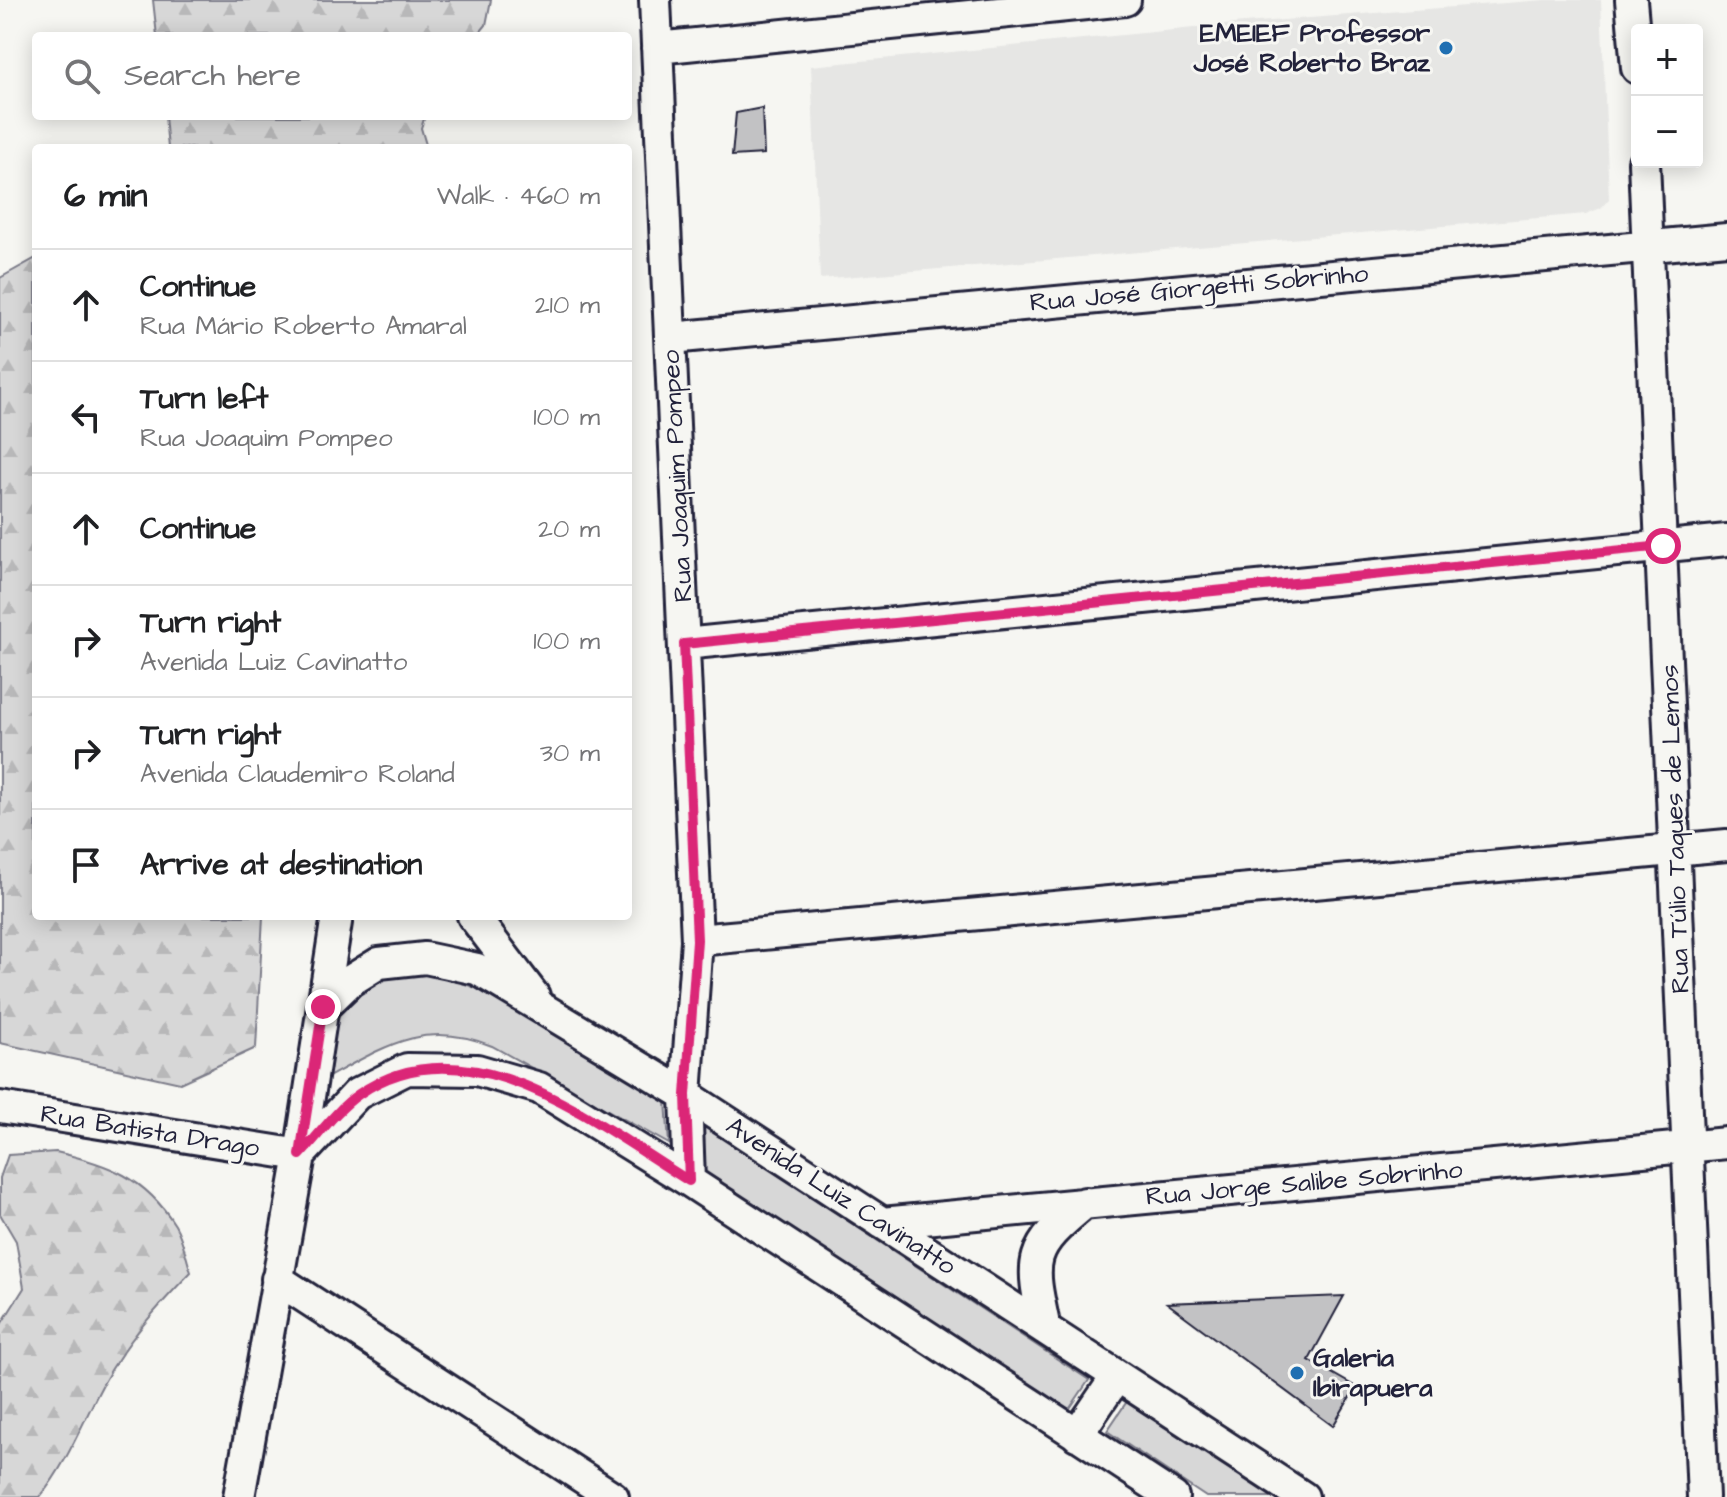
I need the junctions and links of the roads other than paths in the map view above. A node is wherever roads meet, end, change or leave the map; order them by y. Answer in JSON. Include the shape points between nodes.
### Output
{"nodes":[{"id":1,"x":655,"y":0,"type":"edge"},
{"id":2,"x":1125,"y":0,"type":"edge"},
{"id":3,"x":1631,"y":0,"type":"edge"},
{"id":4,"x":1633,"y":24,"type":"edge"},
{"id":5,"x":657,"y":48,"type":"junction"},
{"id":6,"x":1644,"y":168,"type":"edge"},
{"id":7,"x":1727,"y":239,"type":"edge"},
{"id":8,"x":1650,"y":246,"type":"junction"},
{"id":9,"x":671,"y":338,"type":"junction"},
{"id":10,"x":1727,"y":540,"type":"edge"},
{"id":11,"x":1663,"y":546,"type":"junction"},
{"id":12,"x":684,"y":644,"type":"junction"},
{"id":13,"x":1727,"y":845,"type":"edge"},
{"id":14,"x":1675,"y":850,"type":"junction"},
{"id":15,"x":336,"y":920,"type":"edge"},
{"id":16,"x":476,"y":920,"type":"edge"},
{"id":17,"x":697,"y":940,"type":"junction"},
{"id":18,"x":323,"y":1007,"type":"junction"},
{"id":19,"x":545,"y":1010,"type":"junction"},
{"id":20,"x":686,"y":1095,"type":"junction"},
{"id":21,"x":0,"y":1107,"type":"edge"},
{"id":22,"x":1727,"y":1143,"type":"edge"},
{"id":23,"x":1688,"y":1147,"type":"junction"},
{"id":24,"x":300,"y":1155,"type":"junction"},
{"id":25,"x":689,"y":1181,"type":"junction"},
{"id":26,"x":1085,"y":1203,"type":"junction"},
{"id":27,"x":882,"y":1223,"type":"junction"},
{"id":28,"x":277,"y":1279,"type":"junction"},
{"id":29,"x":1045,"y":1329,"type":"junction"},
{"id":30,"x":1117,"y":1376,"type":"junction"},
{"id":31,"x":1077,"y":1435,"type":"junction"},
{"id":32,"x":1714,"y":1438,"type":"edge"},
{"id":33,"x":239,"y":1497,"type":"edge"},
{"id":34,"x":613,"y":1497,"type":"edge"},
{"id":35,"x":1173,"y":1497,"type":"edge"},
{"id":36,"x":1303,"y":1497,"type":"edge"},
{"id":37,"x":1703,"y":1497,"type":"edge"}],
"edges":[{"from":1,"to":5,"type":"street","name":"Rua Joaquim Pompeo"},
{"from":2,"to":5,"type":"street"},
{"from":3,"to":4,"type":"street"},
{"from":5,"to":9,"type":"street","name":"Rua Joaquim Pompeo"},
{"from":6,"to":8,"type":"street","name":"Rua Túlio Taques de Lemos"},
{"from":7,"to":8,"type":"street","name":"Rua José Giorgetti Sobrinho"},
{"from":8,"to":9,"type":"street","name":"Rua José Giorgetti Sobrinho"},
{"from":8,"to":11,"type":"street","name":"Rua Túlio Taques de Lemos"},
{"from":9,"to":12,"type":"street","name":"Rua Joaquim Pompeo"},
{"from":10,"to":11,"type":"street"},
{"from":11,"to":12,"type":"street"},
{"from":11,"to":14,"type":"street","name":"Rua Túlio Taques de Lemos"},
{"from":12,"to":17,"type":"street","name":"Rua Joaquim Pompeo"},
{"from":13,"to":14,"type":"street"},
{"from":14,"to":17,"type":"street"},
{"from":14,"to":23,"type":"street","name":"Rua Túlio Taques de Lemos"},
{"from":15,"to":18,"type":"street"},
{"from":16,"to":19,"type":"street"},
{"from":17,"to":20,"type":"street","name":"Rua Joaquim Pompeo"},
{"from":18,"to":19,"type":"street","name":"Avenida Luiz Cavinatto","via":[[379,963],[425,958],[477,969]]},
{"from":18,"to":24,"type":"street"},
{"from":19,"to":20,"type":"street","name":"Avenida Luiz Cavinatto"},
{"from":20,"to":25,"type":"street","name":"Rua Joaquim Pompeo"},
{"from":20,"to":27,"type":"street","name":"Avenida Luiz Cavinatto"},
{"from":21,"to":24,"type":"street","name":"Rua Batista Drago"},
{"from":22,"to":23,"type":"street","name":"Rua Jorge Salibe Sobrinho"},
{"from":23,"to":26,"type":"street","name":"Rua Jorge Salibe Sobrinho"},
{"from":23,"to":32,"type":"street","name":"Rua Túlio Taques de Lemos"},
{"from":24,"to":25,"type":"street","via":[[357,1094],[407,1069],[477,1070],[539,1088]]},
{"from":24,"to":28,"type":"street"},
{"from":25,"to":31,"type":"street"},
{"from":26,"to":27,"type":"street","name":"Rua Jorge Salibe Sobrinho"},
{"from":26,"to":29,"type":"street","via":[[1050,1231],[1032,1270]]},
{"from":27,"to":29,"type":"street","name":"Avenida Luiz Cavinatto"},
{"from":28,"to":33,"type":"street"},
{"from":28,"to":34,"type":"street"},
{"from":29,"to":30,"type":"street","name":"Avenida Luiz Cavinatto"},
{"from":30,"to":31,"type":"street"},
{"from":30,"to":36,"type":"street","name":"Avenida Luiz Cavinatto"},
{"from":31,"to":35,"type":"street"},
{"from":32,"to":37,"type":"street","name":"Rua Túlio Taques de Lemos"}]}
